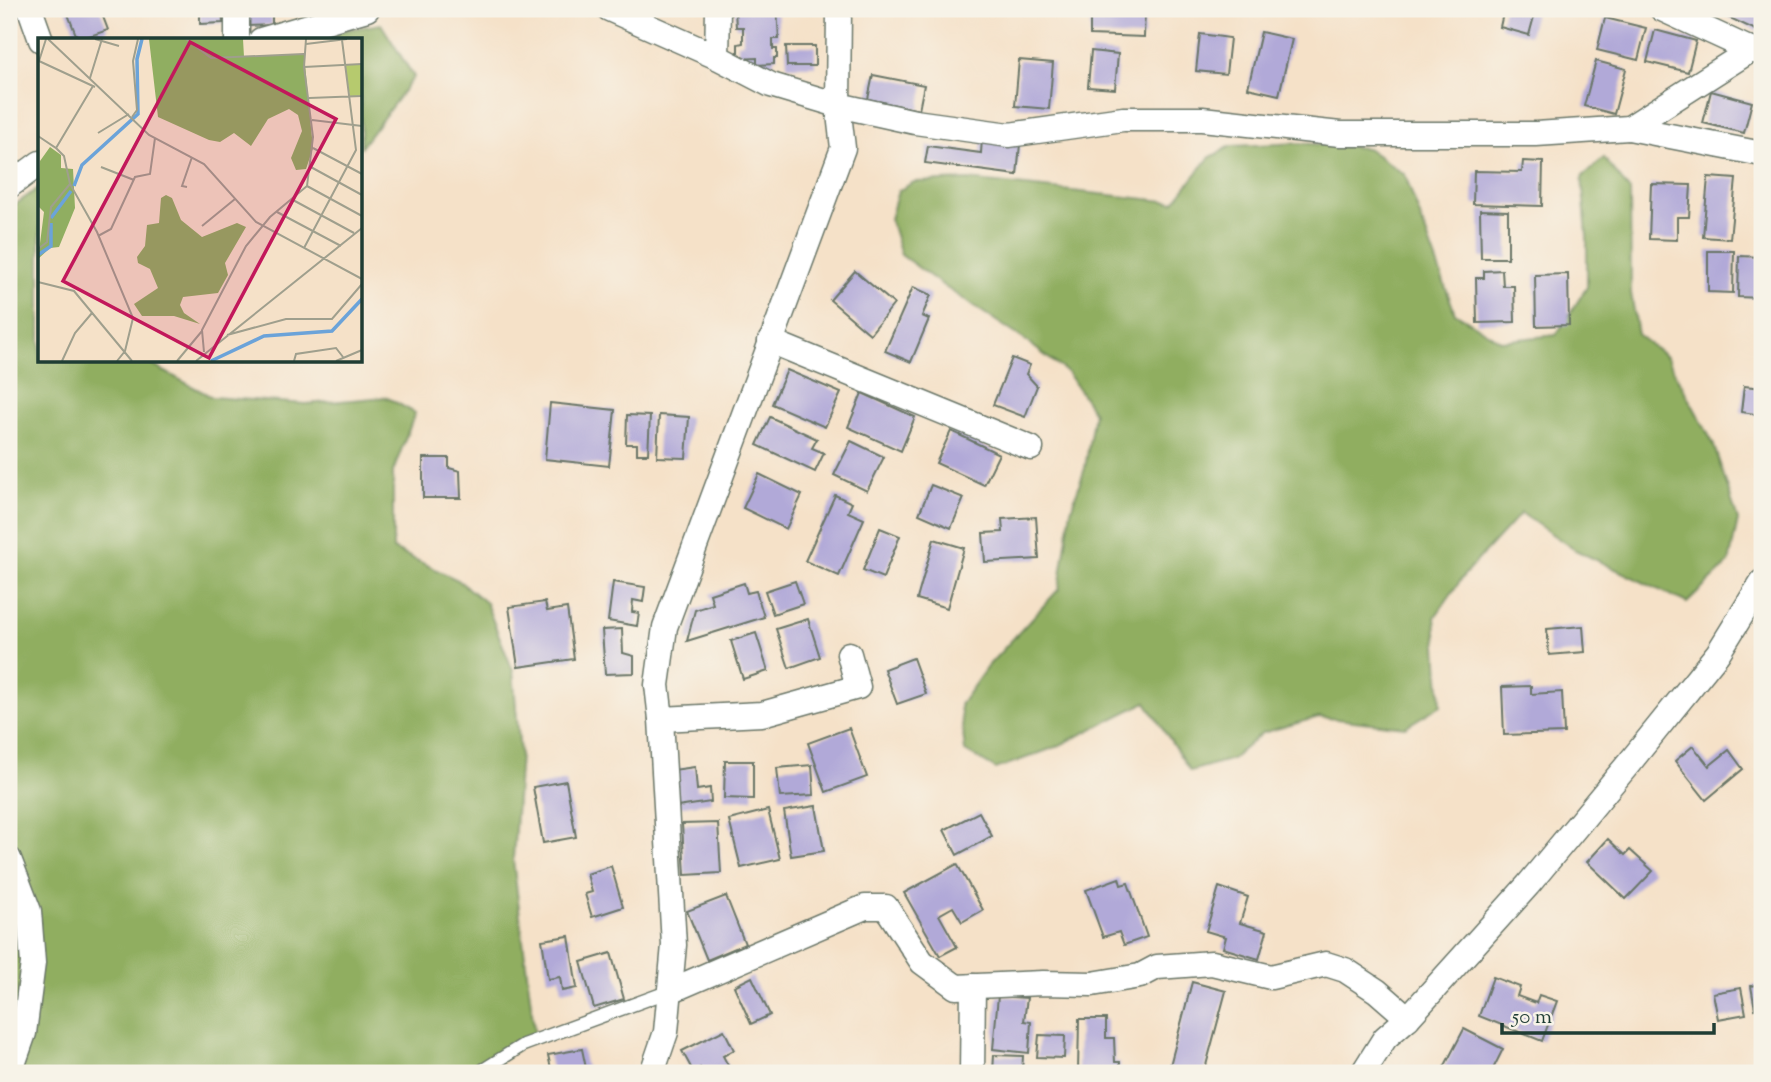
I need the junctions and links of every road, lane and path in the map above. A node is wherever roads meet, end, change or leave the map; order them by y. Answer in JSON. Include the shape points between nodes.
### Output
{"nodes":[{"id":1,"x":30,"y":9,"type":"edge"},
{"id":2,"x":237,"y":9,"type":"edge"},
{"id":3,"x":609,"y":9,"type":"edge"},
{"id":4,"x":718,"y":9,"type":"edge"},
{"id":5,"x":839,"y":9,"type":"edge"},
{"id":6,"x":1661,"y":9,"type":"edge"},
{"id":7,"x":358,"y":10,"type":"edge"},
{"id":8,"x":40,"y":38,"type":"edge"},
{"id":9,"x":237,"y":38,"type":"edge"},
{"id":10,"x":267,"y":38,"type":"edge"},
{"id":11,"x":1756,"y":51,"type":"edge"},
{"id":12,"x":717,"y":57,"type":"junction"},
{"id":13,"x":838,"y":105,"type":"junction"},
{"id":14,"x":1629,"y":128,"type":"junction"},
{"id":15,"x":1762,"y":154,"type":"edge"},
{"id":16,"x":38,"y":164,"type":"edge"},
{"id":17,"x":9,"y":186,"type":"edge"},
{"id":18,"x":770,"y":341,"type":"junction"},
{"id":19,"x":1031,"y":448,"type":"dead end"},
{"id":20,"x":1762,"y":582,"type":"edge"},
{"id":21,"x":849,"y":654,"type":"dead end"},
{"id":22,"x":661,"y":719,"type":"junction"},
{"id":23,"x":9,"y":859,"type":"edge"},
{"id":24,"x":973,"y":986,"type":"junction"},
{"id":25,"x":670,"y":991,"type":"junction"},
{"id":26,"x":1408,"y":1018,"type":"junction"},
{"id":27,"x":10,"y":1073,"type":"edge"},
{"id":28,"x":478,"y":1073,"type":"edge"},
{"id":29,"x":652,"y":1073,"type":"edge"},
{"id":30,"x":972,"y":1073,"type":"edge"},
{"id":31,"x":1363,"y":1073,"type":"edge"}],
"edges":[{"from":1,"to":8,"type":"street"},
{"from":2,"to":9,"type":"street"},
{"from":3,"to":12,"type":"street"},
{"from":4,"to":12,"type":"street"},
{"from":5,"to":13,"type":"street"},
{"from":6,"to":11,"type":"street"},
{"from":7,"to":10,"type":"street"},
{"from":11,"to":14,"type":"street"},
{"from":12,"to":13,"type":"street","via":[[771,85]]},
{"from":13,"to":14,"type":"street","via":[[1009,135],[1122,119],[1202,119],[1340,134],[1536,134]]},
{"from":13,"to":18,"type":"street","via":[[843,148]]},
{"from":14,"to":15,"type":"street"},
{"from":16,"to":17,"type":"street"},
{"from":18,"to":19,"type":"street"},
{"from":18,"to":22,"type":"street","via":[[665,627],[657,685]]},
{"from":20,"to":26,"type":"street","via":[[1717,653],[1630,762],[1528,885]]},
{"from":21,"to":22,"type":"street","via":[[858,687],[762,714]]},
{"from":22,"to":25,"type":"street","via":[[674,945]]},
{"from":23,"to":27,"type":"street","via":[[29,911],[33,963],[24,1033]]},
{"from":24,"to":25,"type":"street","via":[[956,987],[922,962],[886,908],[865,907]]},
{"from":24,"to":26,"type":"street","via":[[1092,984],[1140,976],[1157,967],[1212,964],[1271,977],[1326,964],[1345,970],[1377,991]]},
{"from":24,"to":30,"type":"street"},
{"from":25,"to":28,"type":"lane","via":[[523,1045]]},
{"from":25,"to":29,"type":"street","via":[[666,1032]]},
{"from":26,"to":31,"type":"street","via":[[1385,1038]]}]}
